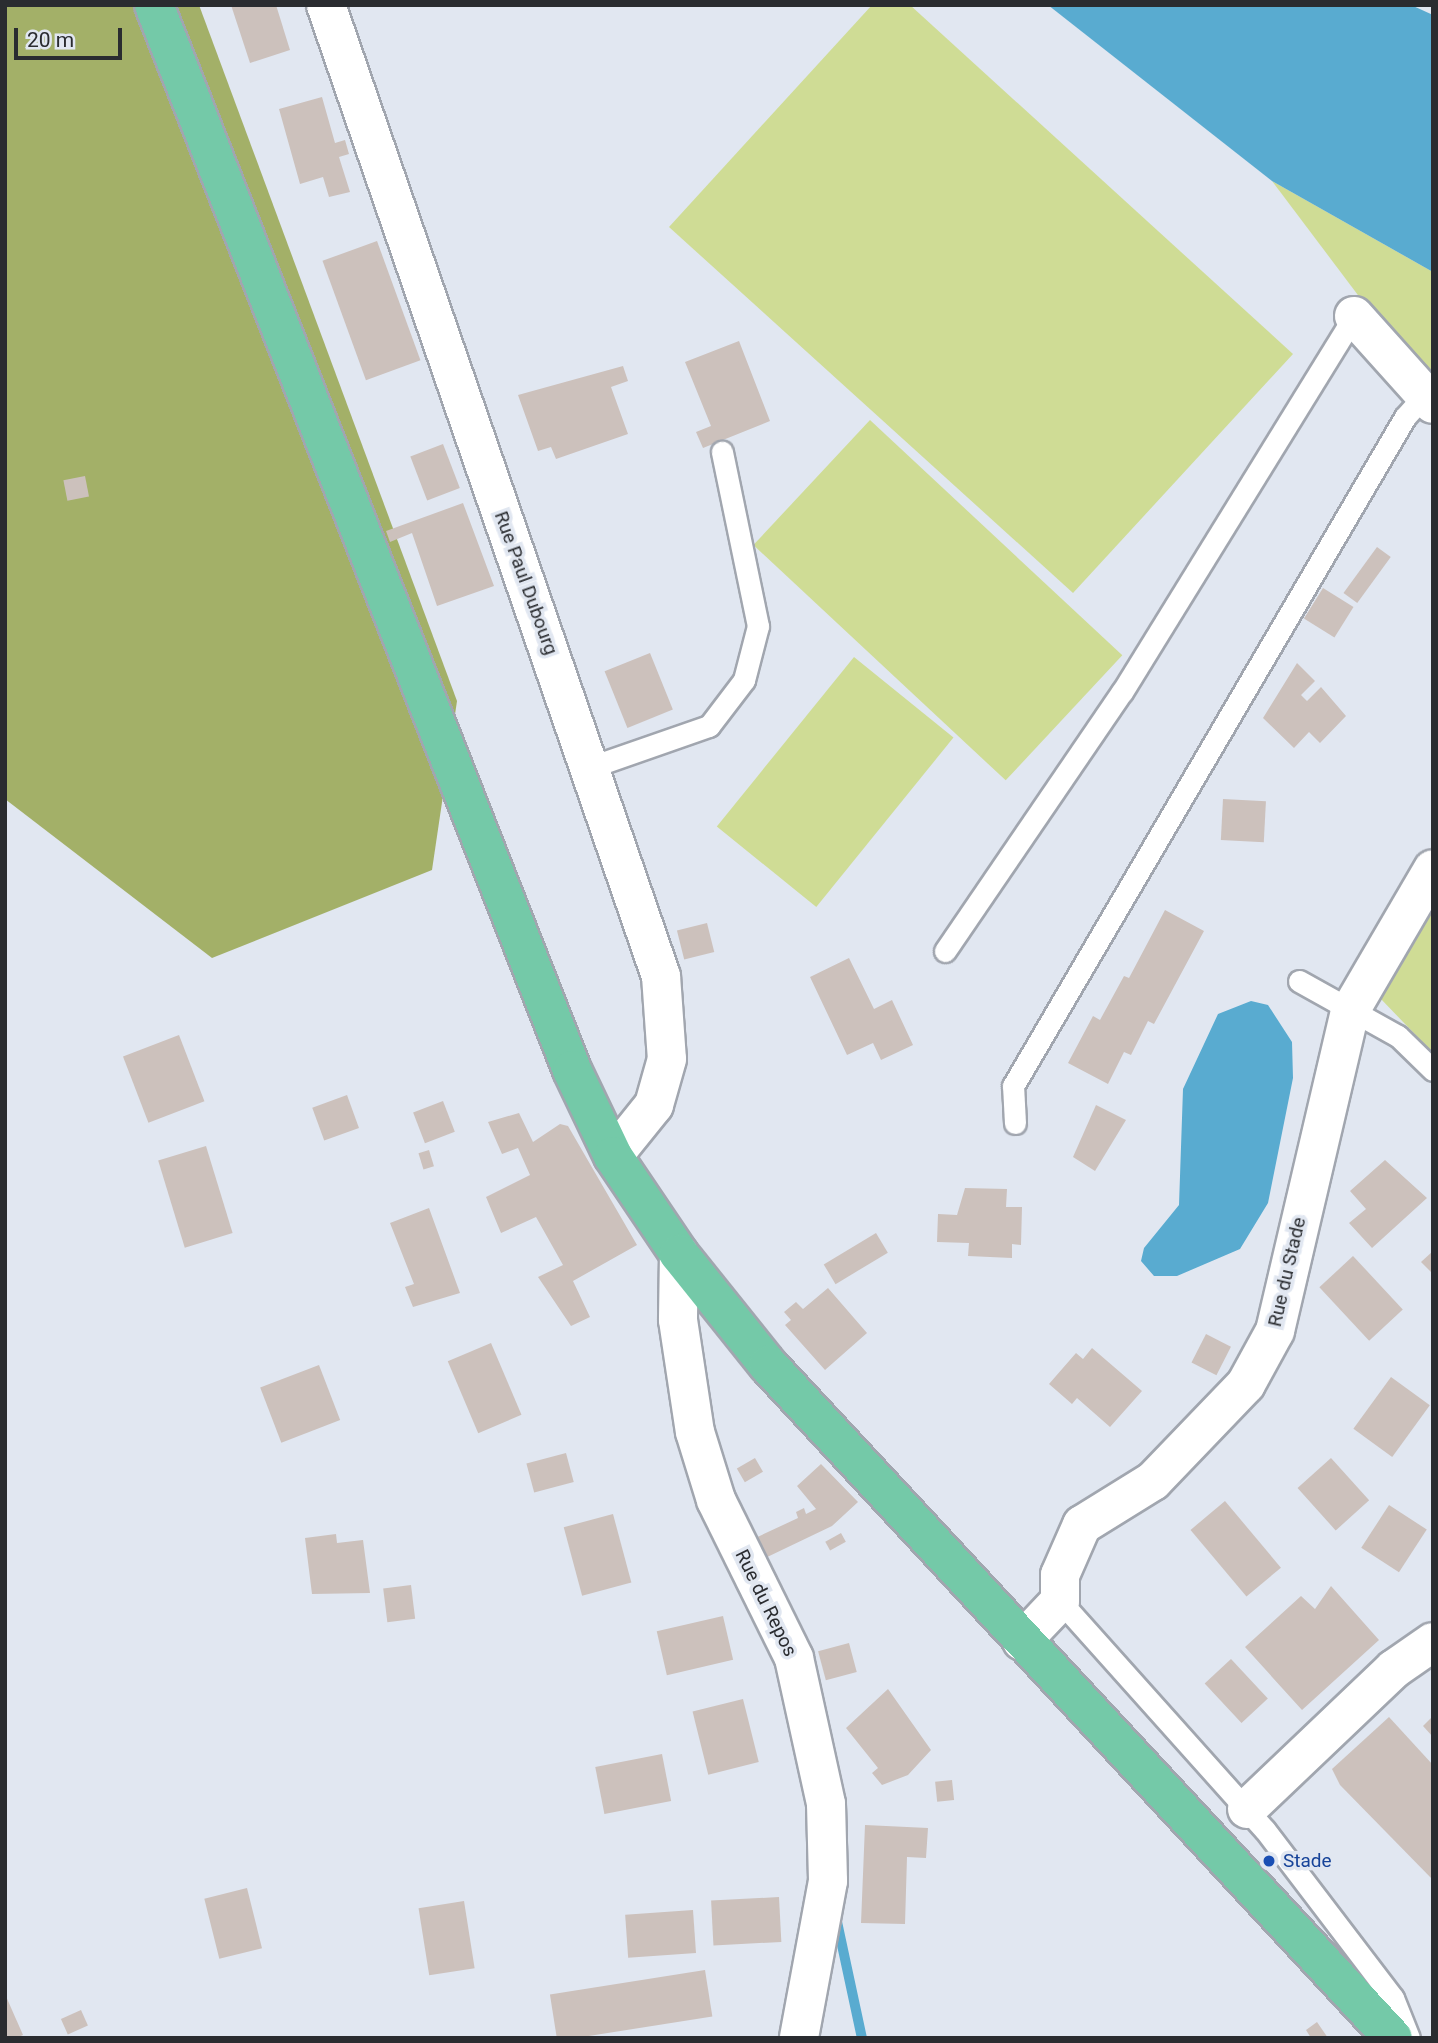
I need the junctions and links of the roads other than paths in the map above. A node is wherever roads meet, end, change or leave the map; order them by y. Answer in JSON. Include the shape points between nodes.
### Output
{"nodes":[{"id":1,"x":154,"y":5,"type":"edge"},
{"id":2,"x":326,"y":5,"type":"edge"},
{"id":3,"x":1354,"y":316,"type":"joint"},
{"id":4,"x":1429,"y":399,"type":"edge"},
{"id":5,"x":722,"y":452,"type":"dead end"},
{"id":6,"x":591,"y":767,"type":"junction"},
{"id":7,"x":1433,"y":869,"type":"edge"},
{"id":8,"x":945,"y":951,"type":"dead end"},
{"id":9,"x":1300,"y":982,"type":"dead end"},
{"id":10,"x":1350,"y":1011,"type":"junction"},
{"id":11,"x":1433,"y":1070,"type":"edge"},
{"id":12,"x":1016,"y":1123,"type":"dead end"},
{"id":13,"x":613,"y":1156,"type":"junction"},
{"id":14,"x":679,"y":1254,"type":"junction"},
{"id":15,"x":1060,"y":1601,"type":"junction"},
{"id":16,"x":1022,"y":1641,"type":"junction"},
{"id":17,"x":1433,"y":1642,"type":"edge"},
{"id":18,"x":1247,"y":1809,"type":"junction"},
{"id":19,"x":799,"y":2038,"type":"edge"},
{"id":20,"x":1393,"y":2038,"type":"edge"},
{"id":21,"x":1409,"y":2038,"type":"edge"}],
"edges":[{"from":1,"to":13,"type":"main road","via":[[572,1070]]},
{"from":2,"to":6,"type":"street","name":"Rue Paul Dubourg"},
{"from":3,"to":4,"type":"street"},
{"from":3,"to":8,"type":"lane","via":[[1122,692]]},
{"from":4,"to":12,"type":"lane","via":[[1405,417],[1013,1086]]},
{"from":5,"to":6,"type":"lane","via":[[758,626],[744,680],[709,726]]},
{"from":6,"to":13,"type":"street","name":"Rue Paul Dubourg","via":[[661,976],[667,1059],[654,1105]]},
{"from":7,"to":10,"type":"street","name":"Rue du Stade"},
{"from":9,"to":10,"type":"lane"},
{"from":10,"to":11,"type":"lane","via":[[1398,1036]]},
{"from":10,"to":15,"type":"street","name":"Rue du Stade","via":[[1275,1331],[1246,1384],[1153,1481],[1082,1525],[1060,1575]]},
{"from":13,"to":14,"type":"main road"},
{"from":14,"to":16,"type":"main road","via":[[768,1365]]},
{"from":14,"to":19,"type":"street","name":"Rue du Repos","via":[[678,1320],[695,1432],[716,1500],[794,1658],[826,1804],[828,1881]]},
{"from":15,"to":16,"type":"street"},
{"from":15,"to":18,"type":"lane"},
{"from":16,"to":20,"type":"main road"},
{"from":17,"to":18,"type":"street","via":[[1394,1669]]},
{"from":18,"to":21,"type":"lane","via":[[1393,1998]]}]}
